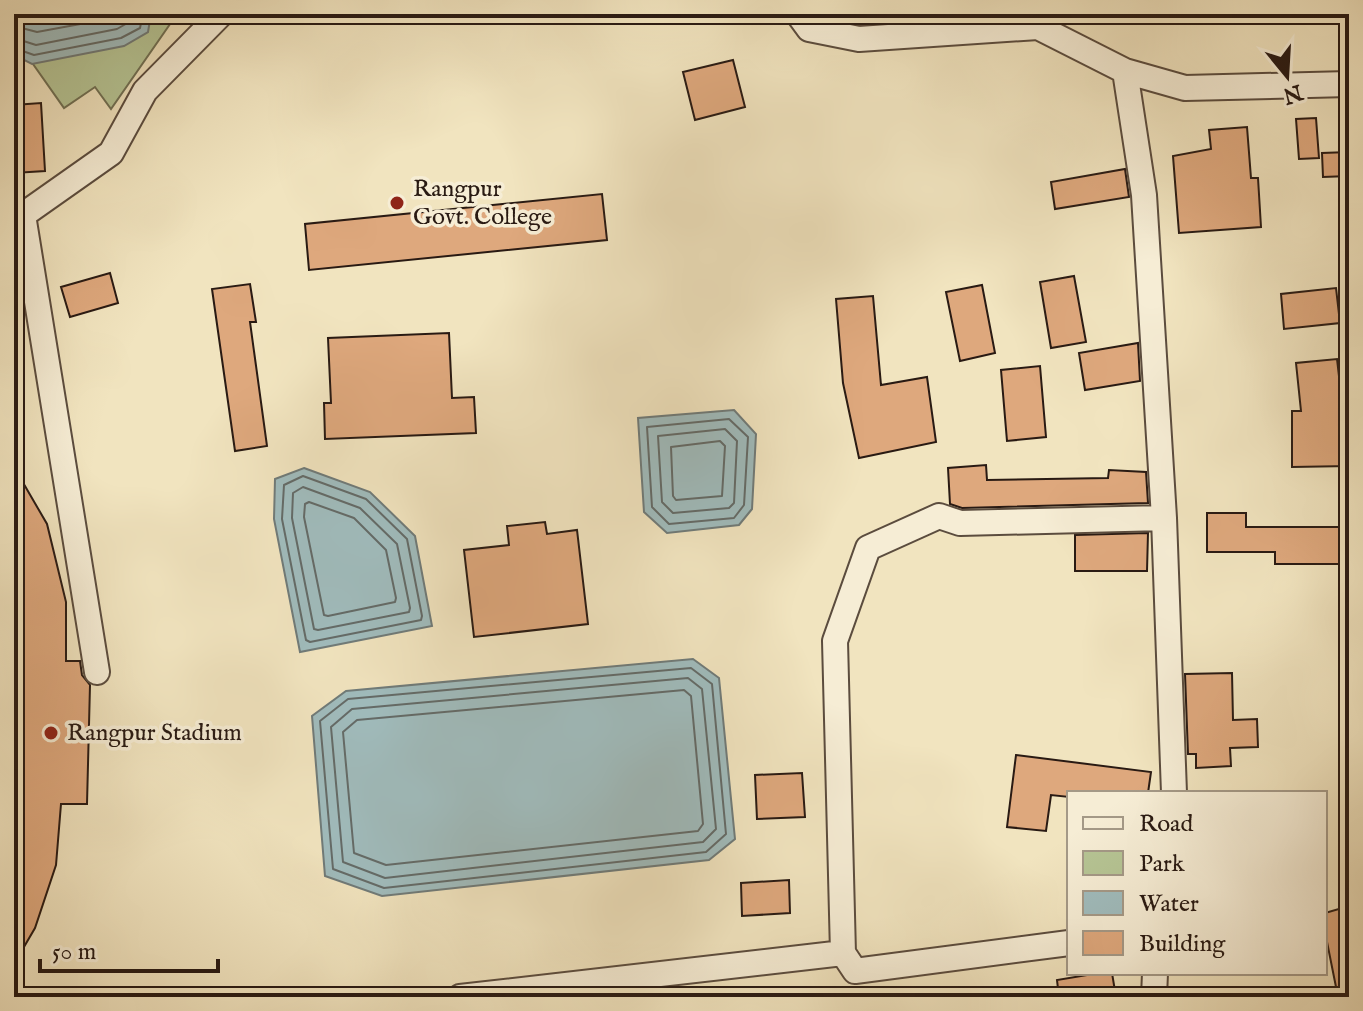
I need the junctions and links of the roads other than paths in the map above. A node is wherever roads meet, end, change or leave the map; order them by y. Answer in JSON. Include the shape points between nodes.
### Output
{"nodes":[{"id":1,"x":221,"y":14,"type":"edge"},
{"id":2,"x":798,"y":14,"type":"edge"},
{"id":3,"x":1038,"y":21,"type":"edge"},
{"id":4,"x":1125,"y":71,"type":"junction"},
{"id":5,"x":1349,"y":84,"type":"edge"},
{"id":6,"x":19,"y":216,"type":"edge"},
{"id":7,"x":1164,"y":518,"type":"junction"},
{"id":8,"x":97,"y":672,"type":"dead end"},
{"id":9,"x":1174,"y":791,"type":"edge"},
{"id":10,"x":1067,"y":943,"type":"edge"},
{"id":11,"x":843,"y":953,"type":"junction"},
{"id":12,"x":1155,"y":975,"type":"edge"},
{"id":13,"x":460,"y":997,"type":"edge"},
{"id":14,"x":1154,"y":997,"type":"edge"}],
"edges":[{"from":1,"to":6,"type":"street","via":[[145,91],[111,153]]},
{"from":2,"to":3,"type":"street","via":[[809,29],[859,39]]},
{"from":3,"to":4,"type":"street"},
{"from":4,"to":5,"type":"street","via":[[1185,88]]},
{"from":4,"to":7,"type":"street","via":[[1144,195]]},
{"from":6,"to":8,"type":"street"},
{"from":7,"to":9,"type":"street"},
{"from":7,"to":11,"type":"street","via":[[960,523],[939,516],[868,548],[835,641]]},
{"from":10,"to":11,"type":"street","via":[[855,971]]},
{"from":11,"to":13,"type":"street"},
{"from":12,"to":14,"type":"street"}]}
